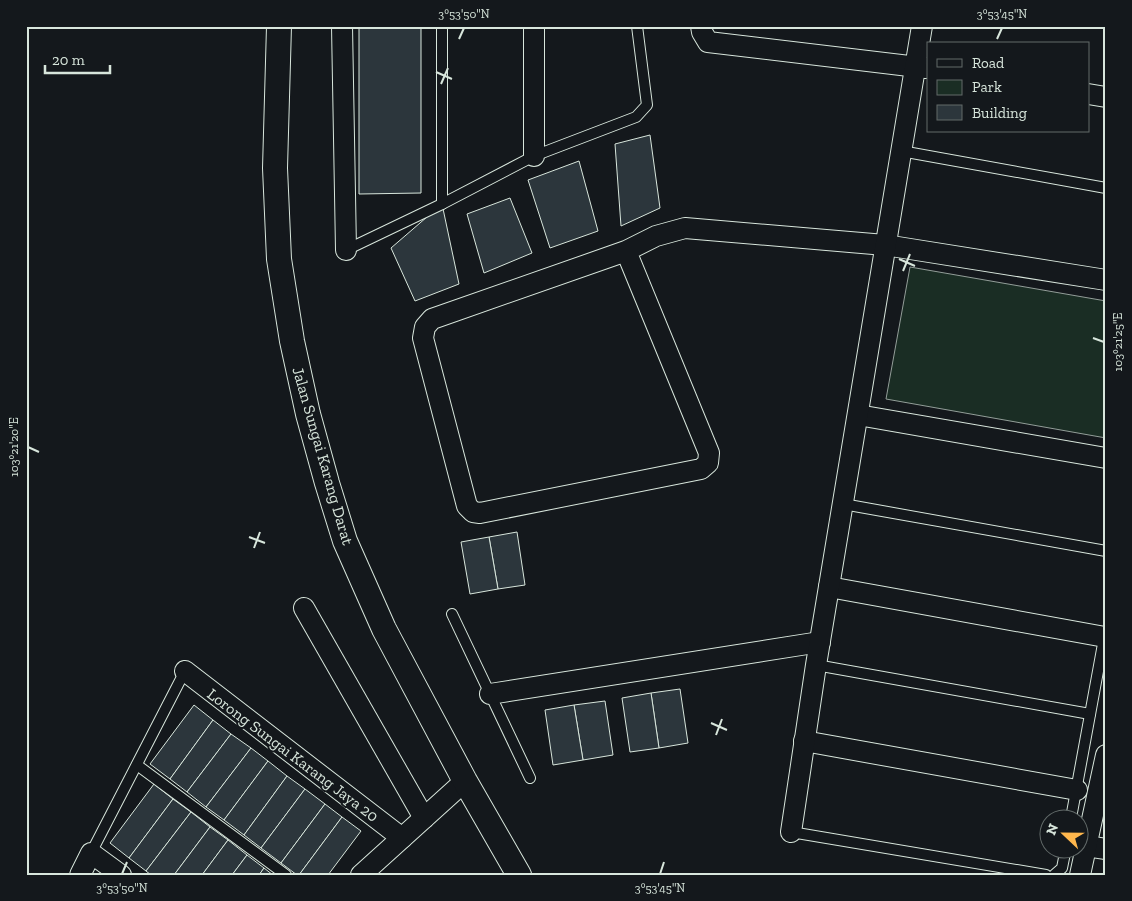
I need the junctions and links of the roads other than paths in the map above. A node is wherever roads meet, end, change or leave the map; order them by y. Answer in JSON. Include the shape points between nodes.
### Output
{"nodes":[{"id":1,"x":280,"y":26,"type":"edge"},
{"id":2,"x":342,"y":26,"type":"edge"},
{"id":3,"x":442,"y":26,"type":"edge"},
{"id":4,"x":534,"y":26,"type":"edge"},
{"id":5,"x":637,"y":26,"type":"edge"},
{"id":6,"x":701,"y":26,"type":"edge"},
{"id":7,"x":922,"y":26,"type":"edge"},
{"id":8,"x":922,"y":67,"type":"edge"},
{"id":9,"x":1090,"y":94,"type":"edge"},
{"id":10,"x":1106,"y":97,"type":"edge"},
{"id":11,"x":901,"y":151,"type":"junction"},
{"id":12,"x":534,"y":156,"type":"junction"},
{"id":13,"x":1106,"y":188,"type":"edge"},
{"id":14,"x":442,"y":204,"type":"junction"},
{"id":15,"x":885,"y":246,"type":"junction"},
{"id":16,"x":346,"y":250,"type":"joint"},
{"id":17,"x":626,"y":251,"type":"junction"},
{"id":18,"x":1106,"y":280,"type":"edge"},
{"id":19,"x":858,"y":415,"type":"junction"},
{"id":20,"x":1106,"y":458,"type":"edge"},
{"id":21,"x":843,"y":504,"type":"junction"},
{"id":22,"x":1106,"y":551,"type":"edge"},
{"id":23,"x":829,"y":587,"type":"junction"},
{"id":24,"x":304,"y":608,"type":"dead end"},
{"id":25,"x":452,"y":614,"type":"dead end"},
{"id":26,"x":1105,"y":633,"type":"edge"},
{"id":27,"x":820,"y":642,"type":"junction"},
{"id":28,"x":816,"y":665,"type":"junction"},
{"id":29,"x":185,"y":671,"type":"joint"},
{"id":30,"x":490,"y":694,"type":"junction"},
{"id":31,"x":1090,"y":714,"type":"junction"},
{"id":32,"x":804,"y":741,"type":"junction"},
{"id":33,"x":1106,"y":756,"type":"edge"},
{"id":34,"x":137,"y":765,"type":"junction"},
{"id":35,"x":530,"y":778,"type":"dead end"},
{"id":36,"x":465,"y":781,"type":"junction"},
{"id":37,"x":1077,"y":790,"type":"junction"},
{"id":38,"x":1073,"y":808,"type":"edge"},
{"id":39,"x":424,"y":818,"type":"junction"},
{"id":40,"x":1090,"y":828,"type":"edge"},
{"id":41,"x":791,"y":832,"type":"joint"},
{"id":42,"x":402,"y":838,"type":"junction"},
{"id":43,"x":1090,"y":846,"type":"edge"},
{"id":44,"x":1106,"y":848,"type":"edge"},
{"id":45,"x":92,"y":853,"type":"junction"},
{"id":46,"x":1064,"y":858,"type":"edge"},
{"id":47,"x":1084,"y":858,"type":"edge"},
{"id":48,"x":80,"y":875,"type":"edge"},
{"id":49,"x":121,"y":875,"type":"edge"},
{"id":50,"x":286,"y":875,"type":"edge"},
{"id":51,"x":361,"y":875,"type":"edge"},
{"id":52,"x":520,"y":875,"type":"edge"},
{"id":53,"x":1046,"y":875,"type":"edge"},
{"id":54,"x":1054,"y":875,"type":"edge"},
{"id":55,"x":1080,"y":875,"type":"edge"}],
"edges":[{"from":1,"to":36,"type":"street","name":"Jalan Sungai Karang Darat","via":[[275,168],[280,259],[292,341],[308,414],[345,541],[384,629]]},
{"from":2,"to":16,"type":"street"},
{"from":3,"to":14,"type":"lane"},
{"from":4,"to":12,"type":"street"},
{"from":5,"to":12,"type":"lane","via":[[647,105],[636,117]]},
{"from":6,"to":8,"type":"street","via":[[708,42]]},
{"from":7,"to":8,"type":"street"},
{"from":8,"to":11,"type":"street"},
{"from":9,"to":10,"type":"street"},
{"from":11,"to":13,"type":"lane"},
{"from":11,"to":15,"type":"street"},
{"from":12,"to":14,"type":"lane"},
{"from":14,"to":16,"type":"lane"},
{"from":15,"to":17,"type":"street","via":[[685,228],[656,236]]},
{"from":15,"to":18,"type":"street"},
{"from":15,"to":19,"type":"street"},
{"from":17,"to":17,"type":"street","via":[[432,319],[425,327],[423,338],[467,506],[473,512],[701,469],[708,463],[709,454]]},
{"from":19,"to":20,"type":"street"},
{"from":19,"to":21,"type":"street"},
{"from":21,"to":22,"type":"lane"},
{"from":21,"to":23,"type":"street"},
{"from":23,"to":26,"type":"street"},
{"from":23,"to":27,"type":"street"},
{"from":24,"to":39,"type":"street"},
{"from":25,"to":30,"type":"lane"},
{"from":26,"to":31,"type":"lane"},
{"from":27,"to":28,"type":"street"},
{"from":27,"to":30,"type":"street"},
{"from":28,"to":31,"type":"lane"},
{"from":28,"to":32,"type":"street"},
{"from":29,"to":34,"type":"lane"},
{"from":29,"to":42,"type":"street","name":"Lorong Sungai Karang Jaya 20"},
{"from":30,"to":35,"type":"lane"},
{"from":31,"to":37,"type":"lane"},
{"from":32,"to":37,"type":"street"},
{"from":32,"to":41,"type":"street"},
{"from":33,"to":40,"type":"street"},
{"from":34,"to":45,"type":"lane"},
{"from":34,"to":50,"type":"lane"},
{"from":36,"to":39,"type":"street"},
{"from":36,"to":52,"type":"street","name":"Jalan Sungai Karang Darat"},
{"from":37,"to":38,"type":"lane"},
{"from":39,"to":42,"type":"street"},
{"from":41,"to":53,"type":"lane"},
{"from":42,"to":51,"type":"street"},
{"from":43,"to":44,"type":"street"},
{"from":45,"to":48,"type":"street"},
{"from":45,"to":49,"type":"street"},
{"from":46,"to":54,"type":"lane","via":[[1062,868]]},
{"from":47,"to":55,"type":"street"}]}
